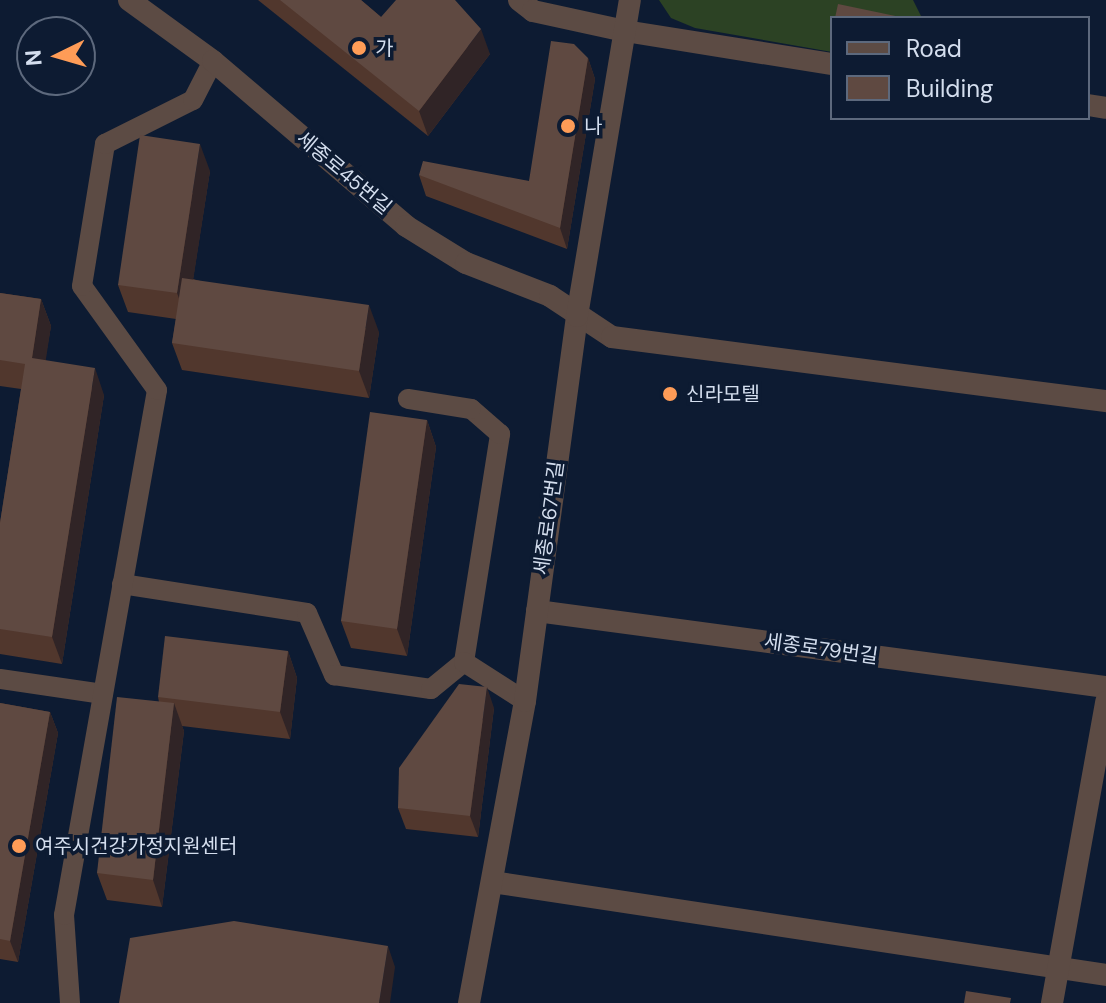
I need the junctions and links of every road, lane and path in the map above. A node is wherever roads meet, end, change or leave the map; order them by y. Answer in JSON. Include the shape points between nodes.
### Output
{"nodes":[{"id":1,"x":129,"y":0,"type":"edge"},
{"id":2,"x":519,"y":0,"type":"edge"},
{"id":3,"x":630,"y":0,"type":"edge"},
{"id":4,"x":625,"y":31,"type":"junction"},
{"id":5,"x":213,"y":61,"type":"junction"},
{"id":6,"x":830,"y":64,"type":"edge"},
{"id":7,"x":577,"y":316,"type":"junction"},
{"id":8,"x":408,"y":399,"type":"dead end"},
{"id":9,"x":1106,"y":401,"type":"edge"},
{"id":10,"x":122,"y":584,"type":"junction"},
{"id":11,"x":537,"y":611,"type":"junction"},
{"id":12,"x":464,"y":662,"type":"junction"},
{"id":13,"x":0,"y":679,"type":"edge"},
{"id":14,"x":1106,"y":687,"type":"edge"},
{"id":15,"x":103,"y":694,"type":"junction"},
{"id":16,"x":525,"y":701,"type":"junction"},
{"id":17,"x":1106,"y":702,"type":"edge"},
{"id":18,"x":492,"y":882,"type":"junction"},
{"id":19,"x":1058,"y":968,"type":"junction"},
{"id":20,"x":1106,"y":975,"type":"edge"},
{"id":21,"x":70,"y":1003,"type":"edge"},
{"id":22,"x":469,"y":1003,"type":"edge"},
{"id":23,"x":1052,"y":1003,"type":"edge"}],
"edges":[{"from":1,"to":5,"type":"street","name":"세종로45번길"},
{"from":2,"to":4,"type":"street","via":[[533,11]]},
{"from":3,"to":4,"type":"street","name":"세종로67번길"},
{"from":4,"to":6,"type":"street"},
{"from":4,"to":7,"type":"street","name":"세종로67번길"},
{"from":5,"to":7,"type":"street","name":"세종로45번길","via":[[406,226]]},
{"from":5,"to":10,"type":"lane","via":[[193,100],[105,144],[82,286],[157,390]]},
{"from":7,"to":9,"type":"street","via":[[612,337]]},
{"from":7,"to":11,"type":"street","name":"세종로67번길"},
{"from":8,"to":12,"type":"lane","via":[[471,409],[500,434]]},
{"from":10,"to":12,"type":"lane","via":[[307,613],[334,675],[431,689]]},
{"from":10,"to":15,"type":"lane"},
{"from":11,"to":14,"type":"street","name":"세종로79번길"},
{"from":11,"to":16,"type":"street","name":"세종로67번길"},
{"from":12,"to":16,"type":"lane"},
{"from":13,"to":15,"type":"lane"},
{"from":15,"to":21,"type":"lane","via":[[64,915]]},
{"from":16,"to":18,"type":"street","name":"세종로67번길"},
{"from":17,"to":19,"type":"street"},
{"from":18,"to":19,"type":"street"},
{"from":18,"to":22,"type":"street","name":"세종로67번길"},
{"from":19,"to":20,"type":"street"},
{"from":19,"to":23,"type":"street"}]}
